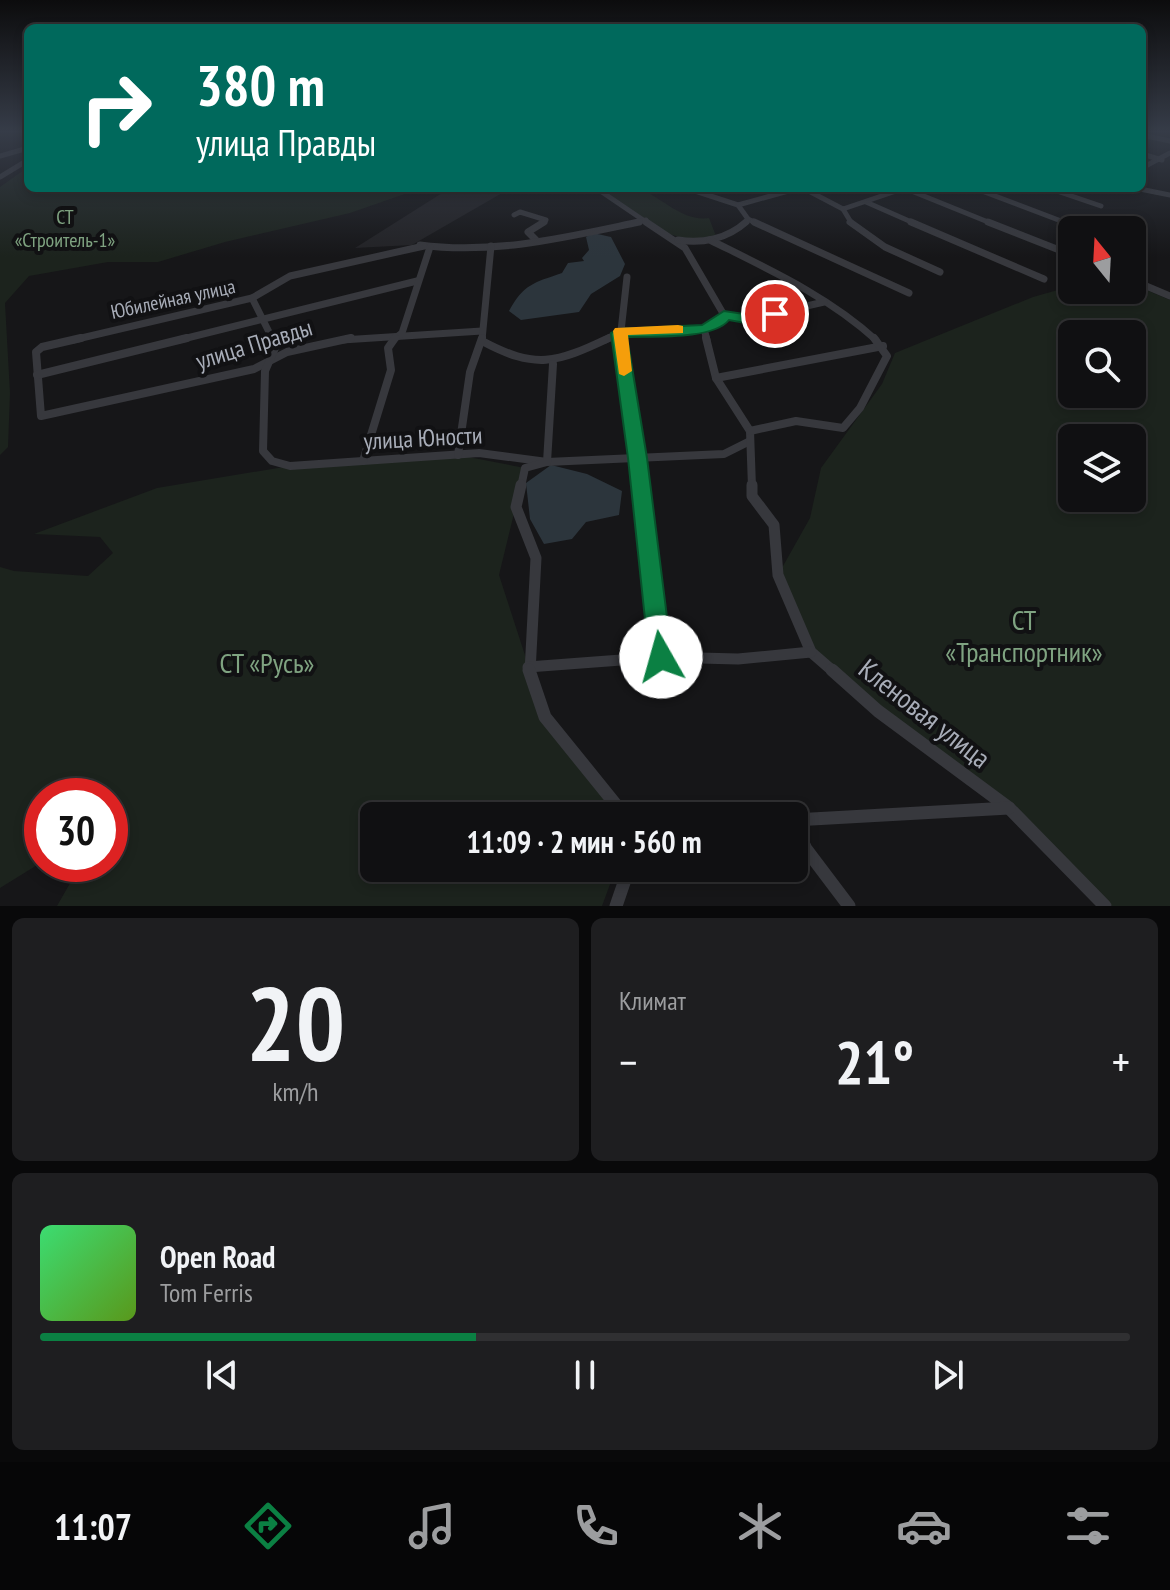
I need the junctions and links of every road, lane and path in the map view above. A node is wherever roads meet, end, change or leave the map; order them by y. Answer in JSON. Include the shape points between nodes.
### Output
{"nodes":[{"id":1,"x":1146,"y":190,"type":"edge"},
{"id":2,"x":602,"y":192,"type":"edge"},
{"id":3,"x":698,"y":192,"type":"edge"},
{"id":4,"x":786,"y":192,"type":"edge"},
{"id":5,"x":809,"y":192,"type":"edge"},
{"id":6,"x":893,"y":192,"type":"edge"},
{"id":7,"x":914,"y":192,"type":"edge"},
{"id":8,"x":985,"y":192,"type":"edge"},
{"id":9,"x":1060,"y":192,"type":"edge"},
{"id":10,"x":1170,"y":195,"type":"edge"},
{"id":11,"x":866,"y":202,"type":"junction"},
{"id":12,"x":738,"y":205,"type":"junction"},
{"id":13,"x":1101,"y":206,"type":"dead end"},
{"id":14,"x":843,"y":209,"type":"junction"},
{"id":15,"x":514,"y":215,"type":"dead end"},
{"id":16,"x":748,"y":219,"type":"junction"},
{"id":17,"x":646,"y":220,"type":"junction"},
{"id":18,"x":1058,"y":220,"type":"edge"},
{"id":19,"x":674,"y":239,"type":"junction"},
{"id":20,"x":536,"y":240,"type":"junction"},
{"id":21,"x":710,"y":240,"type":"junction"},
{"id":22,"x":412,"y":243,"type":"dead end"},
{"id":23,"x":491,"y":246,"type":"junction"},
{"id":24,"x":427,"y":247,"type":"junction"},
{"id":25,"x":1058,"y":249,"type":"edge"},
{"id":26,"x":940,"y":272,"type":"dead end"},
{"id":27,"x":627,"y":277,"type":"dead end"},
{"id":28,"x":1044,"y":279,"type":"dead end"},
{"id":29,"x":417,"y":281,"type":"junction"},
{"id":30,"x":1146,"y":286,"type":"edge"},
{"id":31,"x":909,"y":293,"type":"dead end"},
{"id":32,"x":1170,"y":296,"type":"edge"},
{"id":33,"x":252,"y":298,"type":"junction"},
{"id":34,"x":824,"y":302,"type":"junction"},
{"id":35,"x":724,"y":315,"type":"junction"},
{"id":36,"x":261,"y":319,"type":"junction"},
{"id":37,"x":704,"y":329,"type":"junction"},
{"id":38,"x":619,"y":332,"type":"junction"},
{"id":39,"x":402,"y":333,"type":"junction"},
{"id":40,"x":482,"y":336,"type":"junction"},
{"id":41,"x":883,"y":346,"type":"junction"},
{"id":42,"x":272,"y":360,"type":"junction"},
{"id":43,"x":553,"y":364,"type":"junction"},
{"id":44,"x":37,"y":375,"type":"junction"},
{"id":45,"x":716,"y":378,"type":"junction"},
{"id":46,"x":750,"y":431,"type":"junction"},
{"id":47,"x":748,"y":442,"type":"junction"},
{"id":48,"x":458,"y":455,"type":"junction"},
{"id":49,"x":637,"y":458,"type":"junction"},
{"id":50,"x":363,"y":461,"type":"junction"},
{"id":51,"x":547,"y":462,"type":"junction"},
{"id":52,"x":811,"y":652,"type":"junction"},
{"id":53,"x":661,"y":657,"type":"junction"},
{"id":54,"x":528,"y":667,"type":"junction"},
{"id":55,"x":614,"y":802,"type":"edge"},
{"id":56,"x":1009,"y":808,"type":"junction"},
{"id":57,"x":808,"y":821,"type":"edge"},
{"id":58,"x":808,"y":852,"type":"edge"},
{"id":59,"x":624,"y":882,"type":"edge"},
{"id":60,"x":616,"y":906,"type":"edge"},
{"id":61,"x":849,"y":906,"type":"edge"},
{"id":62,"x":1105,"y":906,"type":"edge"}],
"edges":[{"from":1,"to":10,"type":"street"},
{"from":2,"to":17,"type":"street"},
{"from":3,"to":12,"type":"street"},
{"from":4,"to":12,"type":"street"},
{"from":5,"to":14,"type":"street"},
{"from":6,"to":11,"type":"street"},
{"from":7,"to":25,"type":"street"},
{"from":8,"to":18,"type":"street"},
{"from":9,"to":13,"type":"street"},
{"from":11,"to":14,"type":"street"},
{"from":11,"to":28,"type":"street"},
{"from":12,"to":16,"type":"street"},
{"from":14,"to":26,"type":"street","via":[[861,234]]},
{"from":15,"to":20,"type":"street","via":[[546,220],[528,232]]},
{"from":16,"to":21,"type":"street"},
{"from":16,"to":31,"type":"street"},
{"from":17,"to":19,"type":"street"},
{"from":17,"to":20,"type":"street"},
{"from":19,"to":21,"type":"street"},
{"from":19,"to":35,"type":"street","via":[[685,248]]},
{"from":20,"to":23,"type":"street"},
{"from":21,"to":34,"type":"street"},
{"from":22,"to":24,"type":"street"},
{"from":23,"to":24,"type":"street"},
{"from":23,"to":40,"type":"street"},
{"from":24,"to":29,"type":"street"},
{"from":24,"to":33,"type":"street","name":"Юбилейная улица","via":[[290,276]]},
{"from":27,"to":38,"type":"street"},
{"from":29,"to":36,"type":"street"},
{"from":29,"to":39,"type":"street"},
{"from":30,"to":32,"type":"street"},
{"from":33,"to":36,"type":"street","name":"улица Юности"},
{"from":33,"to":44,"type":"street","name":"Юбилейная улица","via":[[42,347],[36,352]]},
{"from":34,"to":35,"type":"street","via":[[751,319]]},
{"from":34,"to":41,"type":"street","via":[[878,337]]},
{"from":35,"to":37,"type":"street","via":[[722,322]]},
{"from":36,"to":42,"type":"street","name":"улица Юности","via":[[276,346]]},
{"from":36,"to":44,"type":"street"},
{"from":37,"to":38,"type":"street"},
{"from":37,"to":45,"type":"street"},
{"from":38,"to":43,"type":"street"},
{"from":38,"to":49,"type":"street"},
{"from":39,"to":40,"type":"street","name":"улица Правды"},
{"from":39,"to":42,"type":"street","name":"улица Правды","via":[[342,340]]},
{"from":39,"to":50,"type":"street","via":[[388,348],[391,370]]},
{"from":40,"to":43,"type":"street","via":[[521,360]]},
{"from":40,"to":48,"type":"street","via":[[470,372]]},
{"from":41,"to":45,"type":"street"},
{"from":41,"to":46,"type":"street","via":[[887,356],[860,408],[843,428],[796,421]]},
{"from":42,"to":44,"type":"street","name":"улица Правды","via":[[254,369],[41,416]]},
{"from":42,"to":50,"type":"street","name":"улица Юности","via":[[265,371],[263,451],[272,461],[290,466]]},
{"from":43,"to":51,"type":"street"},
{"from":45,"to":46,"type":"street"},
{"from":46,"to":47,"type":"street"},
{"from":47,"to":49,"type":"street","name":"улица Юности","via":[[724,454]]},
{"from":47,"to":52,"type":"street","name":"Кленовая улица","via":[[752,496],[774,525],[778,575]]},
{"from":48,"to":50,"type":"street","name":"улица Юности"},
{"from":48,"to":51,"type":"street","name":"улица Юности"},
{"from":49,"to":51,"type":"street","name":"улица Юности"},
{"from":49,"to":53,"type":"street"},
{"from":51,"to":54,"type":"street","via":[[525,468],[516,507],[536,558]]},
{"from":52,"to":53,"type":"street","via":[[738,659]]},
{"from":52,"to":56,"type":"street","name":"Кленовая улица","via":[[878,711]]},
{"from":53,"to":54,"type":"street"},
{"from":54,"to":55,"type":"street","via":[[545,717]]},
{"from":56,"to":57,"type":"street"},
{"from":56,"to":62,"type":"street","name":"Кленовая улица"},
{"from":58,"to":61,"type":"street"},
{"from":59,"to":60,"type":"street"}]}
